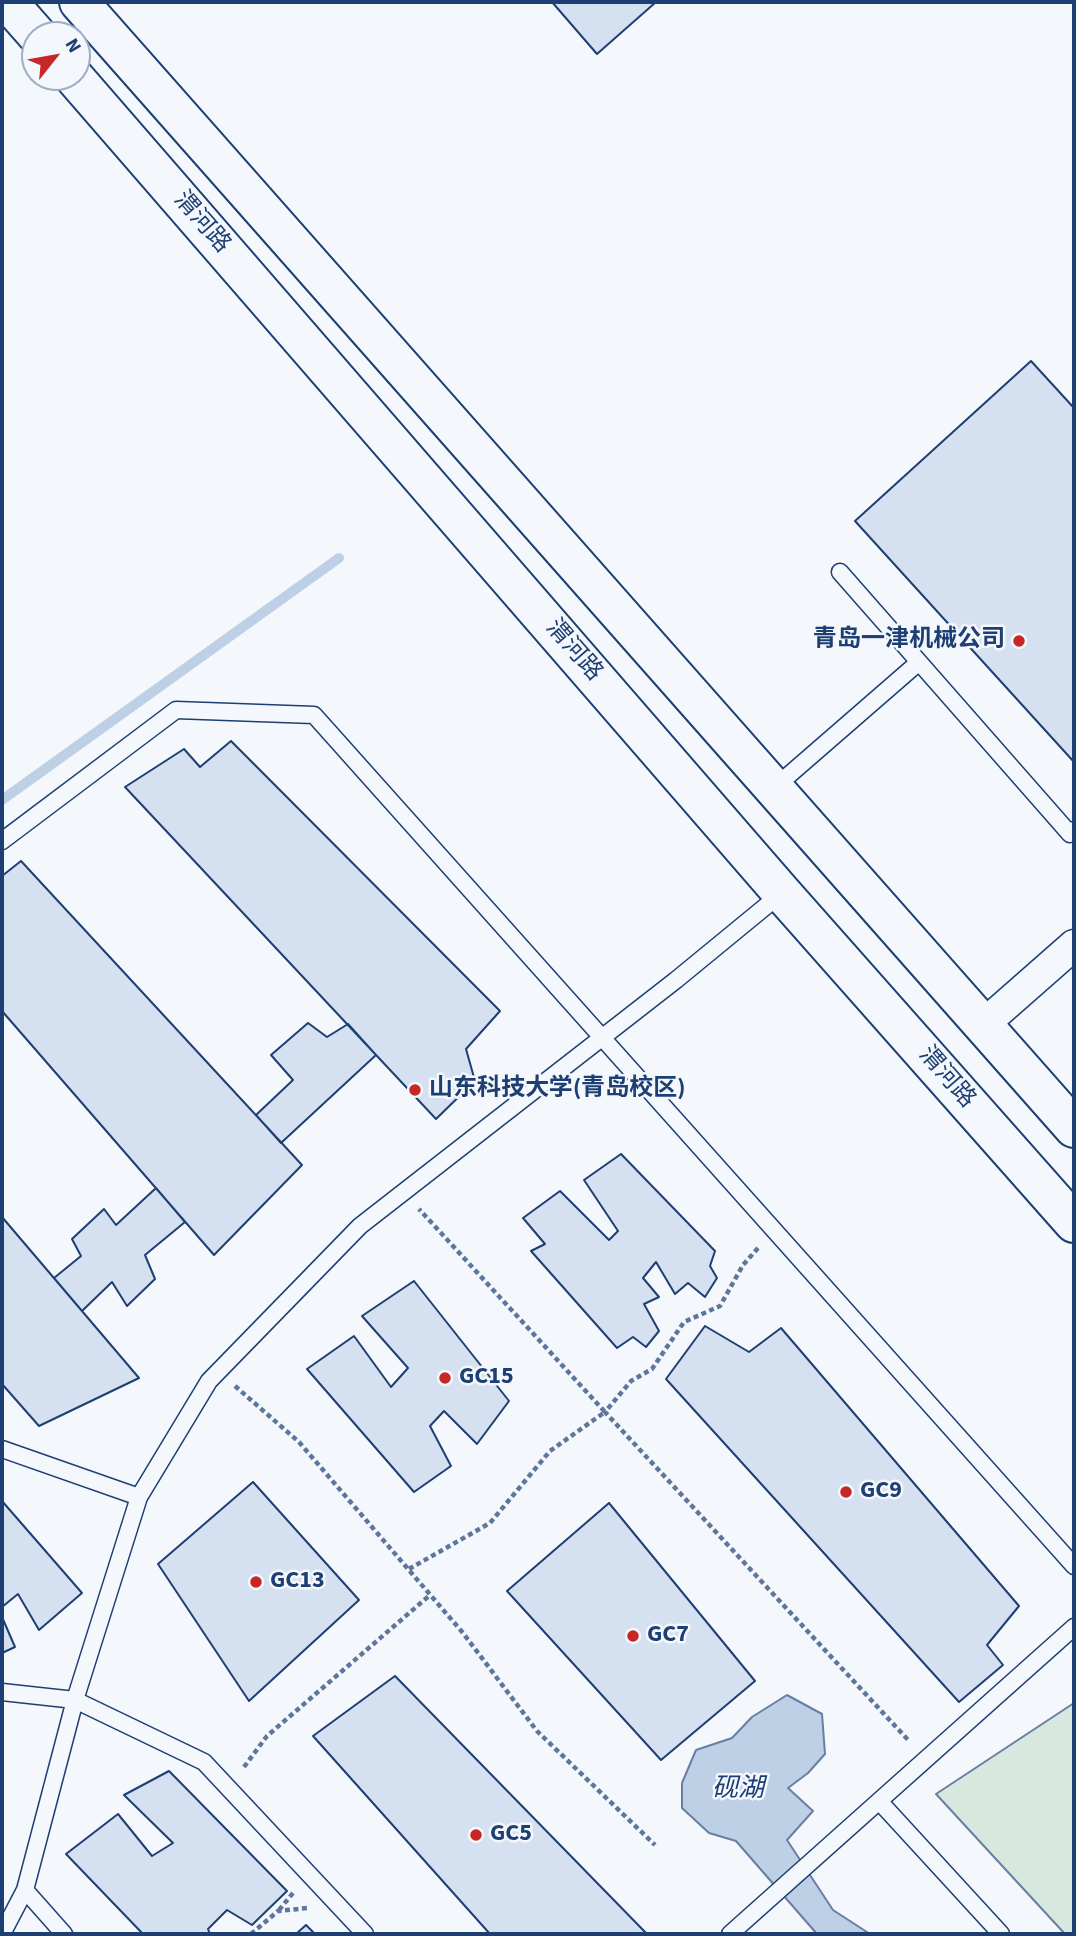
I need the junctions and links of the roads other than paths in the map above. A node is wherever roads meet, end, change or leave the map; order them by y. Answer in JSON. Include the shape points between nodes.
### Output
{"nodes":[{"id":1,"x":8,"y":2,"type":"edge"},
{"id":2,"x":79,"y":2,"type":"edge"},
{"id":3,"x":25,"y":21,"type":"edge"},
{"id":4,"x":86,"y":91,"type":"edge"},
{"id":5,"x":840,"y":572,"type":"dead end"},
{"id":6,"x":919,"y":662,"type":"junction"},
{"id":7,"x":774,"y":788,"type":"junction"},
{"id":8,"x":1074,"y":830,"type":"edge"},
{"id":9,"x":2,"y":841,"type":"edge"},
{"id":10,"x":782,"y":893,"type":"junction"},
{"id":11,"x":1074,"y":944,"type":"edge"},
{"id":12,"x":983,"y":1025,"type":"junction"},
{"id":13,"x":603,"y":1036,"type":"junction"},
{"id":14,"x":1074,"y":1128,"type":"edge"},
{"id":15,"x":1074,"y":1223,"type":"edge"},
{"id":16,"x":2,"y":1449,"type":"edge"},
{"id":17,"x":139,"y":1497,"type":"junction"},
{"id":18,"x":1074,"y":1566,"type":"edge"},
{"id":19,"x":1074,"y":1628,"type":"edge"},
{"id":20,"x":2,"y":1692,"type":"edge"},
{"id":21,"x":75,"y":1700,"type":"junction"},
{"id":22,"x":879,"y":1801,"type":"junction"},
{"id":23,"x":25,"y":1890,"type":"junction"},
{"id":24,"x":2,"y":1934,"type":"edge"},
{"id":25,"x":64,"y":1934,"type":"edge"},
{"id":26,"x":365,"y":1934,"type":"edge"},
{"id":27,"x":730,"y":1934,"type":"edge"},
{"id":28,"x":1001,"y":1934,"type":"edge"}],
"edges":[{"from":1,"to":3,"type":"main road"},
{"from":2,"to":7,"type":"main road"},
{"from":4,"to":10,"type":"main road","name":"渭河路"},
{"from":5,"to":6,"type":"lane"},
{"from":6,"to":7,"type":"lane"},
{"from":6,"to":8,"type":"lane","via":[[1070,834]]},
{"from":7,"to":12,"type":"main road"},
{"from":9,"to":13,"type":"lane","via":[[176,710],[314,715]]},
{"from":10,"to":13,"type":"lane"},
{"from":10,"to":15,"type":"main road","name":"渭河路"},
{"from":11,"to":12,"type":"street"},
{"from":12,"to":14,"type":"main road"},
{"from":13,"to":17,"type":"lane","via":[[360,1226],[209,1381]]},
{"from":13,"to":18,"type":"lane"},
{"from":16,"to":17,"type":"lane"},
{"from":17,"to":21,"type":"lane"},
{"from":19,"to":22,"type":"lane"},
{"from":20,"to":21,"type":"lane"},
{"from":21,"to":23,"type":"lane"},
{"from":21,"to":26,"type":"lane","via":[[204,1762]]},
{"from":22,"to":27,"type":"lane"},
{"from":22,"to":28,"type":"lane"},
{"from":23,"to":24,"type":"lane"},
{"from":23,"to":25,"type":"lane"}]}
